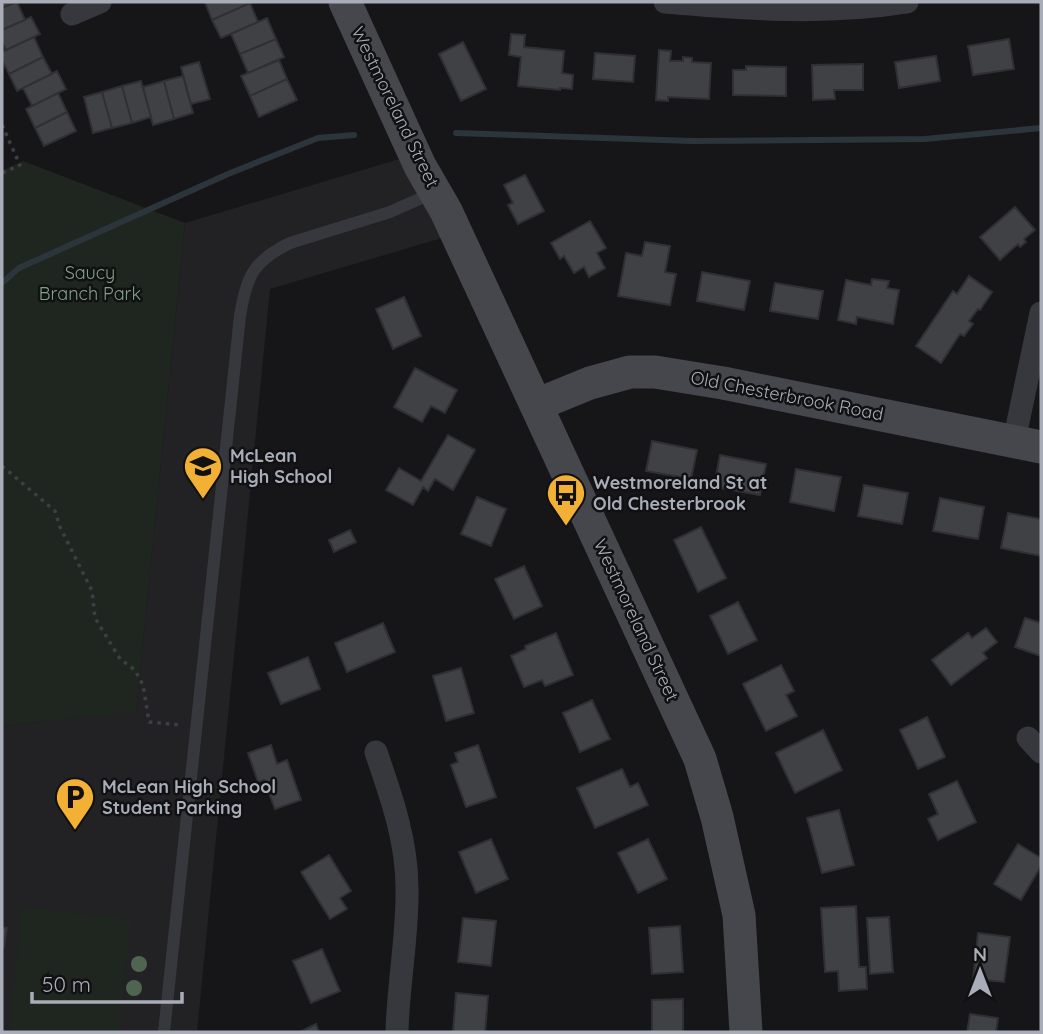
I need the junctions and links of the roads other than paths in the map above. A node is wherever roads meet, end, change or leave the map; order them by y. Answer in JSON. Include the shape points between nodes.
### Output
{"nodes":[{"id":1,"x":100,"y":2,"type":"edge"},
{"id":2,"x":665,"y":2,"type":"edge"},
{"id":3,"x":907,"y":2,"type":"edge"},
{"id":4,"x":352,"y":3,"type":"edge"},
{"id":5,"x":72,"y":14,"type":"dead end"},
{"id":6,"x":435,"y":192,"type":"junction"},
{"id":7,"x":1041,"y":313,"type":"edge"},
{"id":8,"x":536,"y":405,"type":"junction"},
{"id":9,"x":1028,"y":444,"type":"edge"},
{"id":10,"x":376,"y":752,"type":"dead end"},
{"id":11,"x":164,"y":1032,"type":"edge"},
{"id":12,"x":397,"y":1032,"type":"edge"},
{"id":13,"x":746,"y":1032,"type":"edge"}],
"edges":[{"from":1,"to":5,"type":"street"},
{"from":2,"to":3,"type":"street","via":[[803,10]]},
{"from":4,"to":6,"type":"main road","name":"Westmoreland Street"},
{"from":6,"to":8,"type":"main road","name":"Westmoreland Street"},
{"from":6,"to":11,"type":"lane","via":[[390,212],[290,243],[262,259],[249,277],[240,316]]},
{"from":7,"to":9,"type":"street"},
{"from":8,"to":9,"type":"main road","name":"Old Chesterbrook Road","via":[[590,383],[630,372],[655,372]]},
{"from":8,"to":13,"type":"main road","name":"Westmoreland Street","via":[[700,759],[739,915]]},
{"from":10,"to":12,"type":"street","via":[[395,805],[407,887]]}]}
